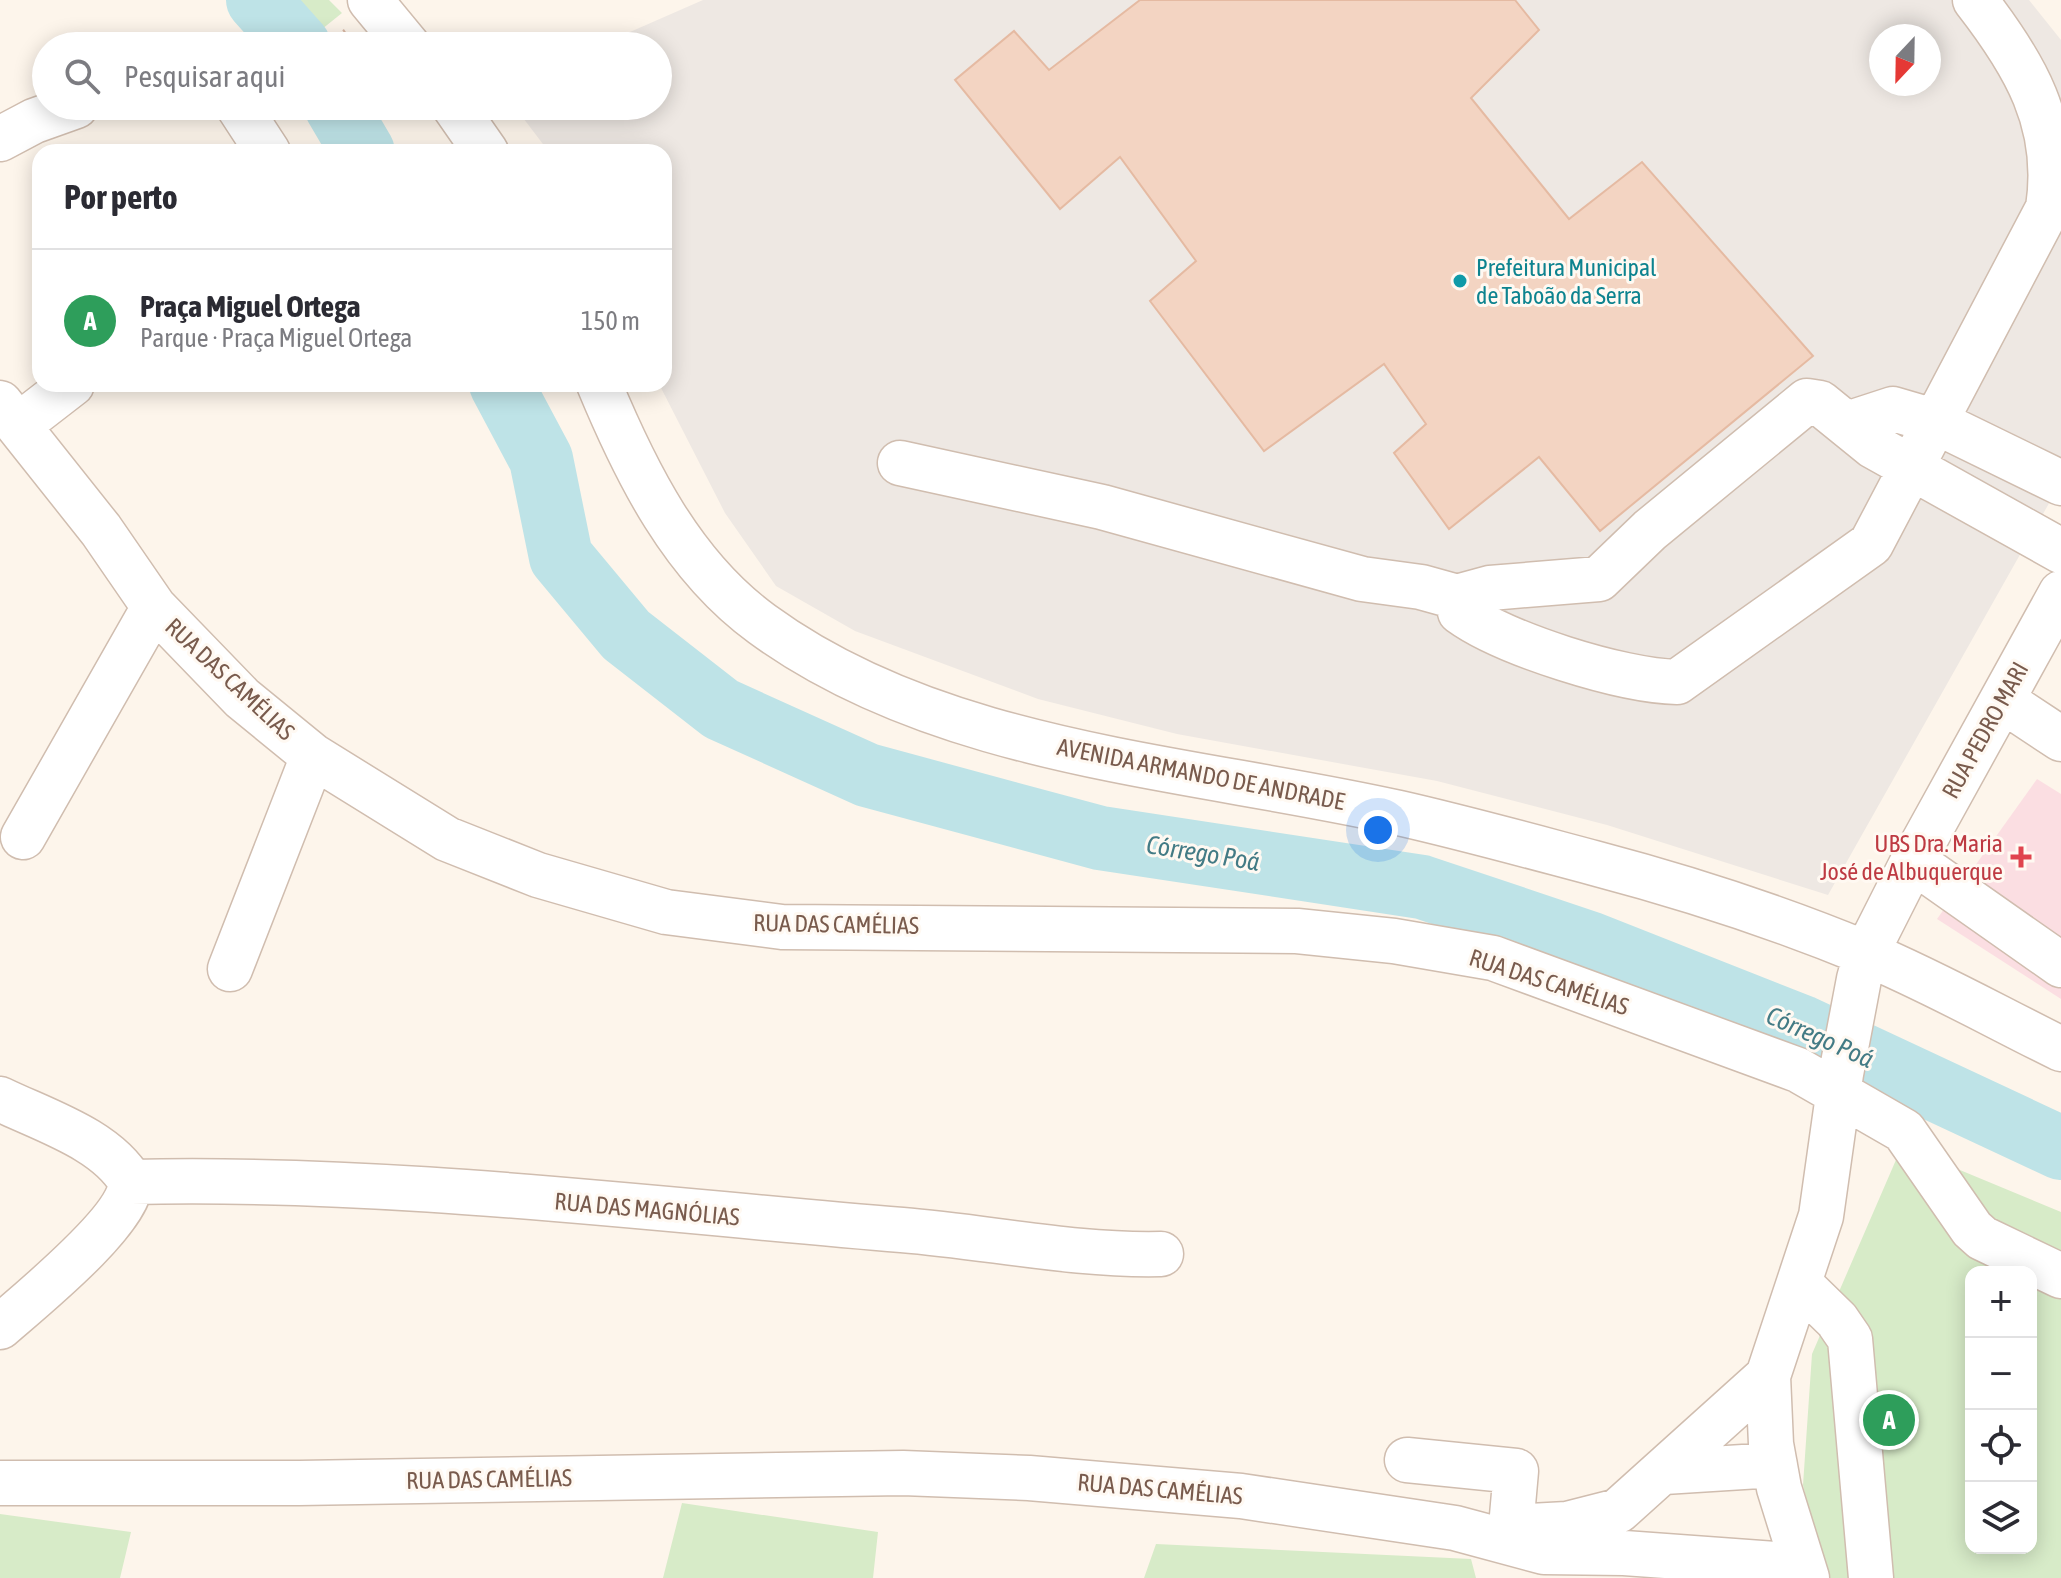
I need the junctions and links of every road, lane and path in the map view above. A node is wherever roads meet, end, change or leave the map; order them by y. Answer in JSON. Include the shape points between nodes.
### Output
{"nodes":[{"id":1,"x":370,"y":0,"type":"edge"},
{"id":2,"x":1975,"y":0,"type":"edge"},
{"id":3,"x":396,"y":32,"type":"edge"},
{"id":4,"x":37,"y":120,"type":"edge"},
{"id":5,"x":247,"y":120,"type":"edge"},
{"id":6,"x":464,"y":120,"type":"edge"},
{"id":7,"x":0,"y":139,"type":"edge"},
{"id":8,"x":263,"y":144,"type":"edge"},
{"id":9,"x":480,"y":144,"type":"edge"},
{"id":10,"x":55,"y":392,"type":"edge"},
{"id":11,"x":603,"y":392,"type":"edge"},
{"id":12,"x":10,"y":414,"type":"edge"},
{"id":13,"x":1934,"y":421,"type":"junction"},
{"id":14,"x":1847,"y":424,"type":"junction"},
{"id":15,"x":900,"y":463,"type":"dead end"},
{"id":16,"x":1912,"y":468,"type":"junction"},
{"id":17,"x":2061,"y":483,"type":"edge"},
{"id":18,"x":2061,"y":551,"type":"edge"},
{"id":19,"x":2061,"y":593,"type":"edge"},
{"id":20,"x":1457,"y":597,"type":"junction"},
{"id":21,"x":154,"y":607,"type":"junction"},
{"id":22,"x":2002,"y":700,"type":"junction"},
{"id":23,"x":2061,"y":739,"type":"edge"},
{"id":24,"x":313,"y":756,"type":"junction"},
{"id":25,"x":23,"y":837,"type":"dead end"},
{"id":26,"x":1913,"y":861,"type":"junction"},
{"id":27,"x":2061,"y":965,"type":"edge"},
{"id":28,"x":1863,"y":966,"type":"junction"},
{"id":29,"x":230,"y":969,"type":"dead end"},
{"id":30,"x":2061,"y":1049,"type":"edge"},
{"id":31,"x":1840,"y":1085,"type":"junction"},
{"id":32,"x":0,"y":1099,"type":"edge"},
{"id":33,"x":131,"y":1182,"type":"junction"},
{"id":34,"x":1161,"y":1254,"type":"dead end"},
{"id":35,"x":2061,"y":1276,"type":"edge"},
{"id":36,"x":1801,"y":1285,"type":"junction"},
{"id":37,"x":0,"y":1327,"type":"edge"},
{"id":38,"x":1768,"y":1376,"type":"junction"},
{"id":39,"x":1407,"y":1460,"type":"dead end"},
{"id":40,"x":1775,"y":1465,"type":"junction"},
{"id":41,"x":1664,"y":1472,"type":"junction"},
{"id":42,"x":0,"y":1483,"type":"edge"},
{"id":43,"x":1511,"y":1527,"type":"junction"},
{"id":44,"x":1455,"y":1528,"type":"junction"},
{"id":45,"x":1621,"y":1532,"type":"junction"},
{"id":46,"x":1805,"y":1572,"type":"edge"},
{"id":47,"x":1871,"y":1578,"type":"edge"}],
"edges":[{"from":1,"to":3,"type":"street"},
{"from":2,"to":13,"type":"street","via":[[2039,92],[2054,125],[2059,159],[2048,208]]},
{"from":4,"to":7,"type":"street"},
{"from":5,"to":8,"type":"street"},
{"from":6,"to":9,"type":"street"},
{"from":10,"to":12,"type":"street"},
{"from":11,"to":28,"type":"street","name":"AVENIDA ARMANDO DE ANDRADE","via":[[666,521],[703,569],[759,622],[841,675],[932,712],[1017,735],[1399,813],[1602,865],[1747,910]]},
{"from":12,"to":21,"type":"street","name":"RUA DAS CAMÉLIAS"},
{"from":13,"to":14,"type":"street","via":[[1893,409]]},
{"from":13,"to":16,"type":"street"},
{"from":13,"to":17,"type":"street"},
{"from":14,"to":16,"type":"street"},
{"from":14,"to":20,"type":"street","via":[[1820,403],[1807,401],[1650,530],[1599,579],[1490,588]]},
{"from":15,"to":20,"type":"street","via":[[1102,507],[1362,579]]},
{"from":16,"to":18,"type":"street"},
{"from":16,"to":20,"type":"street","via":[[1871,544],[1677,682],[1644,681],[1500,635],[1460,612]]},
{"from":19,"to":22,"type":"street","name":"RUA PEDRO MARI"},
{"from":21,"to":24,"type":"street","name":"RUA DAS CAMÉLIAS","via":[[242,698]]},
{"from":21,"to":25,"type":"street"},
{"from":22,"to":23,"type":"street"},
{"from":22,"to":26,"type":"street","name":"RUA PEDRO MARI"},
{"from":24,"to":29,"type":"street"},
{"from":24,"to":31,"type":"street","name":"RUA DAS CAMÉLIAS","via":[[447,839],[538,875],[666,912],[782,927],[1297,931],[1394,941],[1493,958]]},
{"from":26,"to":27,"type":"street"},
{"from":26,"to":28,"type":"street","name":"RUA PEDRO MARI"},
{"from":28,"to":30,"type":"street","name":"AVENIDA ARMANDO DE ANDRADE"},
{"from":28,"to":31,"type":"street","name":"RUA PEDRO MARI"},
{"from":31,"to":35,"type":"street","name":"RUA DAS CAMÉLIAS","via":[[1904,1131],[1982,1238]]},
{"from":31,"to":36,"type":"street","name":"RUA PEDRO MARI","via":[[1821,1216]]},
{"from":32,"to":33,"type":"street","via":[[84,1139]]},
{"from":33,"to":34,"type":"street","name":"RUA DAS MAGNÓLIAS","via":[[273,1182],[512,1197]]},
{"from":33,"to":37,"type":"street","via":[[123,1209],[107,1230]]},
{"from":36,"to":38,"type":"street","name":"RUA PEDRO MARI"},
{"from":36,"to":47,"type":"street","via":[[1850,1339]]},
{"from":38,"to":40,"type":"street"},
{"from":38,"to":41,"type":"street","name":"RUA DAS CAMÉLIAS"},
{"from":39,"to":43,"type":"street","via":[[1516,1471]]},
{"from":40,"to":41,"type":"street"},
{"from":40,"to":46,"type":"street"},
{"from":41,"to":45,"type":"street","name":"RUA DAS CAMÉLIAS"},
{"from":42,"to":44,"type":"street","name":"RUA DAS CAMÉLIAS","via":[[903,1473],[1241,1496]]},
{"from":43,"to":44,"type":"street","name":"RUA DAS CAMÉLIAS"},
{"from":43,"to":45,"type":"street","name":"RUA DAS CAMÉLIAS","via":[[1567,1524]]},
{"from":44,"to":45,"type":"street","name":"RUA DAS CAMÉLIAS","via":[[1544,1552]]},
{"from":45,"to":46,"type":"street","name":"RUA DAS CAMÉLIAS"}]}
